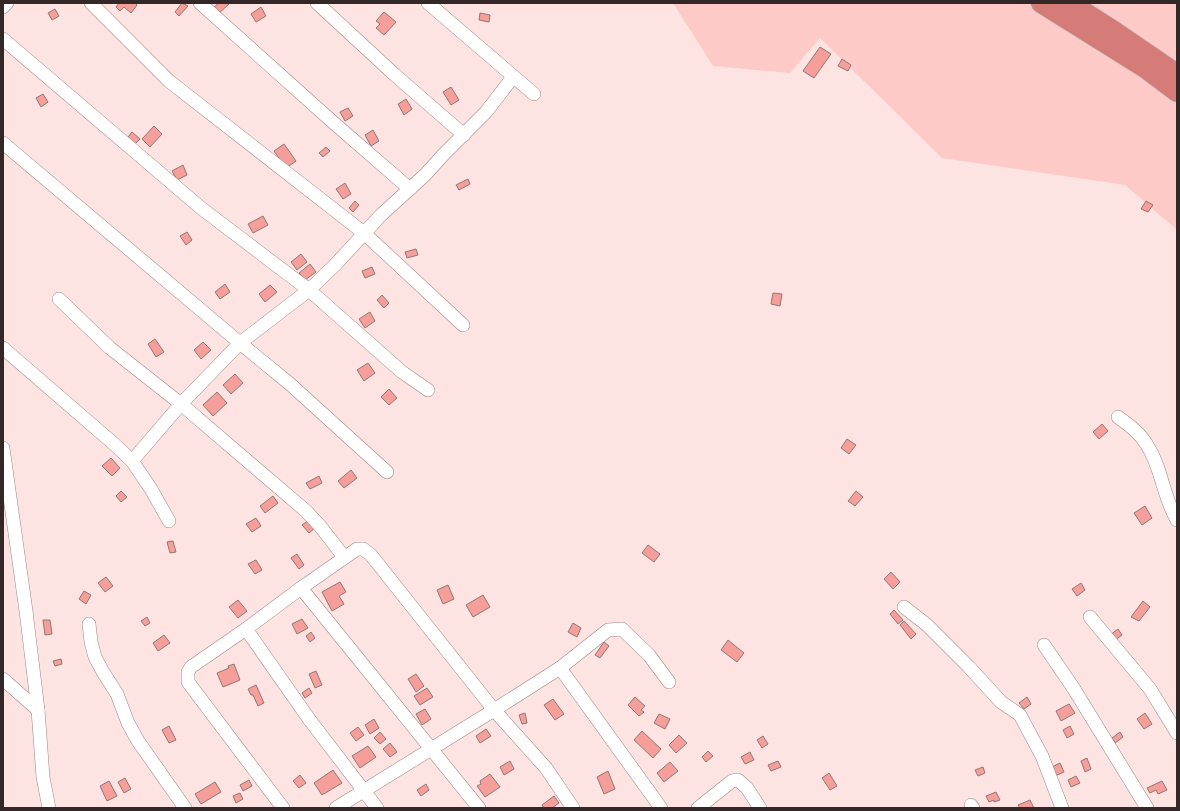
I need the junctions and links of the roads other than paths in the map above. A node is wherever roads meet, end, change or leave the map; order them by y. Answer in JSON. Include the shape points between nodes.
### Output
{"nodes":[{"id":1,"x":7,"y":3,"type":"edge"},
{"id":2,"x":91,"y":3,"type":"edge"},
{"id":3,"x":200,"y":3,"type":"edge"},
{"id":4,"x":317,"y":3,"type":"edge"},
{"id":5,"x":428,"y":3,"type":"edge"},
{"id":6,"x":1041,"y":3,"type":"edge"},
{"id":7,"x":1070,"y":3,"type":"edge"},
{"id":8,"x":3,"y":7,"type":"edge"},
{"id":9,"x":3,"y":39,"type":"edge"},
{"id":10,"x":1177,"y":74,"type":"edge"},
{"id":11,"x":513,"y":77,"type":"junction"},
{"id":12,"x":1177,"y":92,"type":"edge"},
{"id":13,"x":534,"y":94,"type":"dead end"},
{"id":14,"x":464,"y":135,"type":"junction"},
{"id":15,"x":3,"y":143,"type":"edge"},
{"id":16,"x":410,"y":188,"type":"junction"},
{"id":17,"x":364,"y":233,"type":"junction"},
{"id":18,"x":309,"y":290,"type":"junction"},
{"id":19,"x":59,"y":298,"type":"dead end"},
{"id":20,"x":463,"y":325,"type":"dead end"},
{"id":21,"x":240,"y":343,"type":"junction"},
{"id":22,"x":3,"y":348,"type":"edge"},
{"id":23,"x":428,"y":390,"type":"dead end"},
{"id":24,"x":181,"y":404,"type":"junction"},
{"id":25,"x":1118,"y":417,"type":"dead end"},
{"id":26,"x":3,"y":448,"type":"edge"},
{"id":27,"x":132,"y":461,"type":"junction"},
{"id":28,"x":387,"y":472,"type":"dead end"},
{"id":29,"x":1177,"y":520,"type":"edge"},
{"id":30,"x":169,"y":521,"type":"dead end"},
{"id":31,"x":344,"y":557,"type":"junction"},
{"id":32,"x":301,"y":588,"type":"junction"},
{"id":33,"x":904,"y":607,"type":"dead end"},
{"id":34,"x":1090,"y":617,"type":"dead end"},
{"id":35,"x":89,"y":624,"type":"dead end"},
{"id":36,"x":246,"y":629,"type":"junction"},
{"id":37,"x":1044,"y":645,"type":"dead end"},
{"id":38,"x":560,"y":668,"type":"junction"},
{"id":39,"x":3,"y":679,"type":"edge"},
{"id":40,"x":669,"y":682,"type":"dead end"},
{"id":41,"x":38,"y":710,"type":"junction"},
{"id":42,"x":494,"y":710,"type":"junction"},
{"id":43,"x":1177,"y":733,"type":"edge"},
{"id":44,"x":431,"y":748,"type":"junction"},
{"id":45,"x":363,"y":790,"type":"junction"},
{"id":46,"x":49,"y":808,"type":"edge"},
{"id":47,"x":185,"y":808,"type":"edge"},
{"id":48,"x":283,"y":808,"type":"edge"},
{"id":49,"x":336,"y":808,"type":"edge"},
{"id":50,"x":377,"y":808,"type":"edge"},
{"id":51,"x":478,"y":808,"type":"edge"},
{"id":52,"x":573,"y":808,"type":"edge"},
{"id":53,"x":661,"y":808,"type":"edge"},
{"id":54,"x":698,"y":808,"type":"edge"},
{"id":55,"x":760,"y":808,"type":"edge"},
{"id":56,"x":1062,"y":808,"type":"edge"},
{"id":57,"x":1147,"y":808,"type":"edge"}],
"edges":[{"from":1,"to":8,"type":"street"},
{"from":2,"to":17,"type":"street","via":[[170,81]]},
{"from":3,"to":16,"type":"street"},
{"from":4,"to":14,"type":"street"},
{"from":5,"to":11,"type":"street"},
{"from":6,"to":12,"type":"highway","via":[[1145,68]]},
{"from":7,"to":10,"type":"highway"},
{"from":9,"to":18,"type":"street","via":[[201,208]]},
{"from":11,"to":13,"type":"street"},
{"from":11,"to":14,"type":"street"},
{"from":14,"to":16,"type":"street"},
{"from":15,"to":21,"type":"street"},
{"from":16,"to":17,"type":"street"},
{"from":17,"to":18,"type":"street"},
{"from":17,"to":20,"type":"street"},
{"from":18,"to":21,"type":"street"},
{"from":18,"to":23,"type":"street","via":[[402,372]]},
{"from":19,"to":24,"type":"street","via":[[110,348]]},
{"from":21,"to":24,"type":"street"},
{"from":21,"to":28,"type":"street","via":[[290,384]]},
{"from":22,"to":27,"type":"street"},
{"from":24,"to":27,"type":"street"},
{"from":24,"to":31,"type":"street","via":[[306,511]]},
{"from":25,"to":29,"type":"street","via":[[1134,429],[1148,445]]},
{"from":26,"to":41,"type":"street"},
{"from":27,"to":30,"type":"street"},
{"from":31,"to":32,"type":"street"},
{"from":31,"to":42,"type":"street","via":[[360,548],[367,551]]},
{"from":32,"to":36,"type":"street"},
{"from":32,"to":44,"type":"street"},
{"from":33,"to":56,"type":"street","via":[[932,630],[1001,702],[1020,715],[1042,756]]},
{"from":34,"to":43,"type":"street","via":[[1150,690]]},
{"from":35,"to":47,"type":"street","via":[[95,658],[117,694],[128,723]]},
{"from":36,"to":45,"type":"street","via":[[308,718]]},
{"from":36,"to":48,"type":"street","via":[[191,667],[188,682]]},
{"from":37,"to":57,"type":"street"},
{"from":38,"to":40,"type":"street","via":[[608,630],[622,629],[649,655]]},
{"from":38,"to":42,"type":"street"},
{"from":38,"to":53,"type":"street"},
{"from":39,"to":41,"type":"street"},
{"from":41,"to":46,"type":"street","via":[[43,777]]},
{"from":42,"to":44,"type":"street"},
{"from":42,"to":52,"type":"street","via":[[546,768]]},
{"from":44,"to":45,"type":"street"},
{"from":44,"to":51,"type":"street"},
{"from":45,"to":49,"type":"street"},
{"from":45,"to":50,"type":"street"},
{"from":54,"to":55,"type":"street","via":[[732,781],[738,780],[747,788]]}]}
